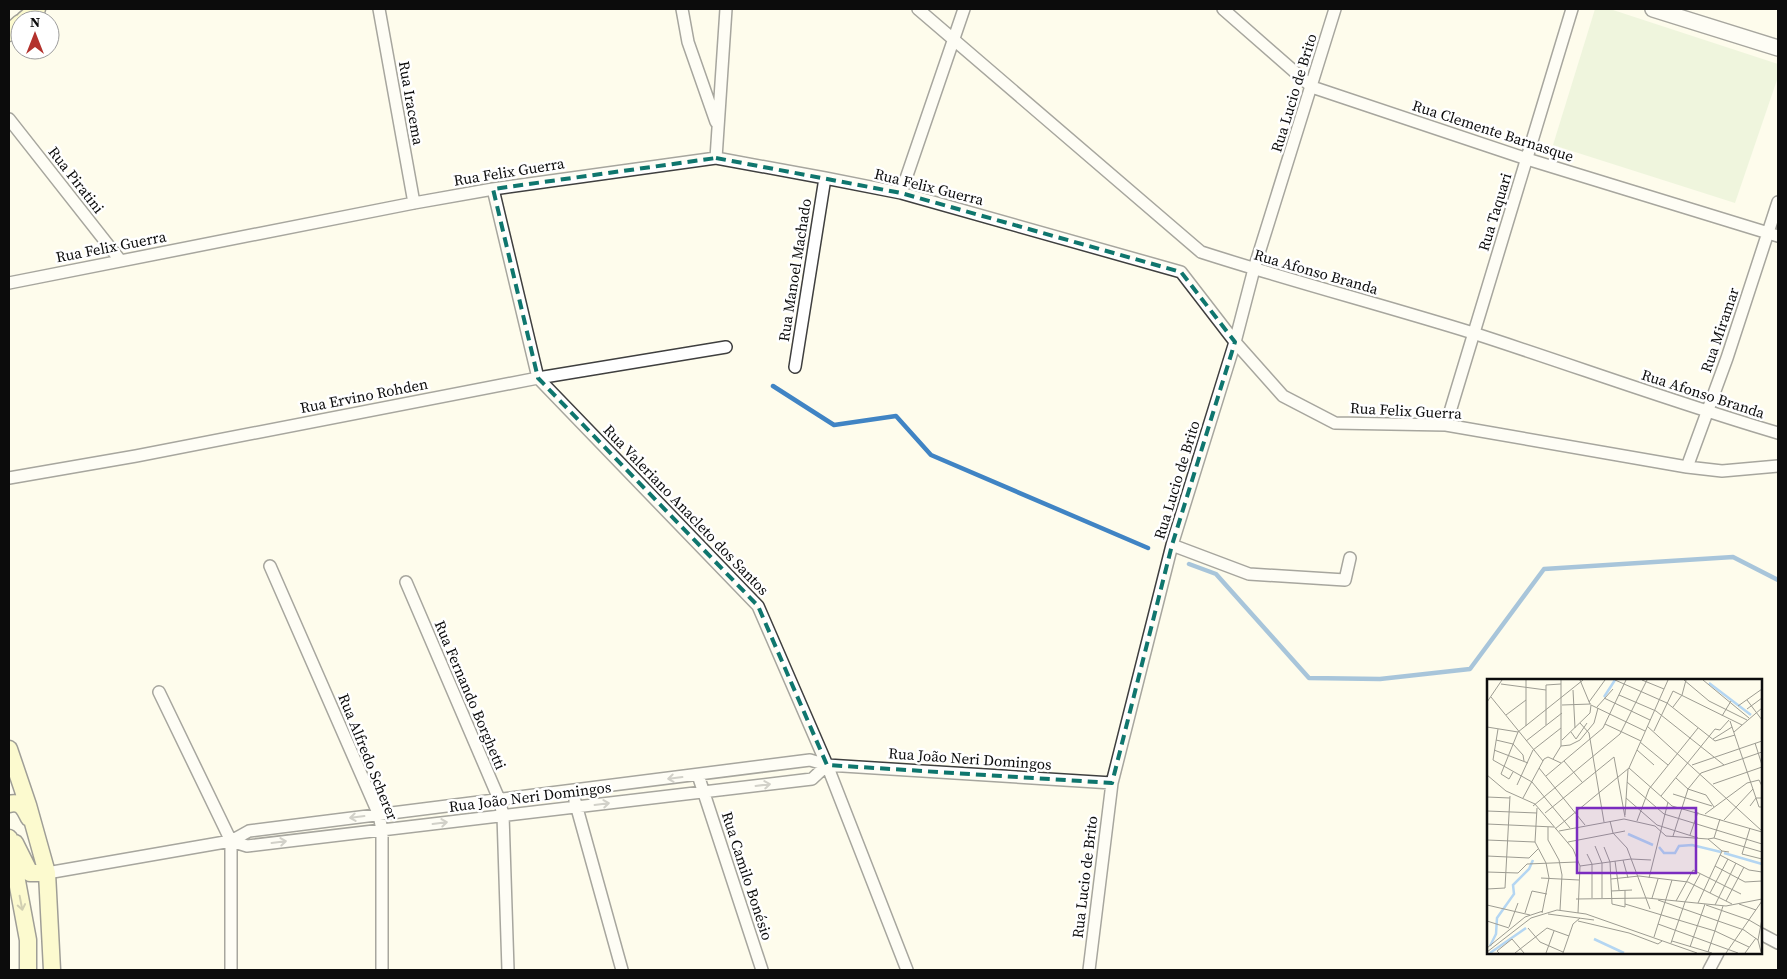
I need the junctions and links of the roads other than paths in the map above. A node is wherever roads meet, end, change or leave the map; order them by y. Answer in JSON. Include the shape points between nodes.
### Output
{"nodes":[{"id":1,"x":379,"y":9,"type":"edge"},
{"id":2,"x":682,"y":9,"type":"edge"},
{"id":3,"x":726,"y":9,"type":"edge"},
{"id":4,"x":918,"y":9,"type":"edge"},
{"id":5,"x":964,"y":9,"type":"edge"},
{"id":6,"x":1223,"y":9,"type":"edge"},
{"id":7,"x":1335,"y":9,"type":"edge"},
{"id":8,"x":1572,"y":9,"type":"edge"},
{"id":9,"x":1653,"y":9,"type":"edge"},
{"id":10,"x":954,"y":40,"type":"junction"},
{"id":11,"x":1778,"y":48,"type":"edge"},
{"id":12,"x":1312,"y":87,"type":"junction"},
{"id":13,"x":9,"y":119,"type":"edge"},
{"id":14,"x":718,"y":128,"type":"junction"},
{"id":15,"x":716,"y":158,"type":"junction"},
{"id":16,"x":1527,"y":159,"type":"junction"},
{"id":17,"x":825,"y":178,"type":"junction"},
{"id":18,"x":493,"y":189,"type":"junction"},
{"id":19,"x":901,"y":193,"type":"junction"},
{"id":20,"x":414,"y":202,"type":"junction"},
{"id":21,"x":1778,"y":202,"type":"edge"},
{"id":22,"x":1773,"y":234,"type":"edge"},
{"id":23,"x":120,"y":260,"type":"junction"},
{"id":24,"x":1254,"y":269,"type":"junction"},
{"id":25,"x":9,"y":283,"type":"edge"},
{"id":26,"x":1472,"y":333,"type":"junction"},
{"id":27,"x":1235,"y":342,"type":"junction"},
{"id":28,"x":726,"y":347,"type":"dead end"},
{"id":29,"x":795,"y":368,"type":"dead end"},
{"id":30,"x":538,"y":378,"type":"junction"},
{"id":31,"x":1707,"y":412,"type":"junction"},
{"id":32,"x":1446,"y":424,"type":"junction"},
{"id":33,"x":1778,"y":434,"type":"edge"},
{"id":34,"x":1778,"y":466,"type":"edge"},
{"id":35,"x":1687,"y":467,"type":"junction"},
{"id":36,"x":9,"y":478,"type":"edge"},
{"id":37,"x":1172,"y":545,"type":"junction"},
{"id":38,"x":1350,"y":558,"type":"dead end"},
{"id":39,"x":270,"y":566,"type":"dead end"},
{"id":40,"x":406,"y":582,"type":"dead end"},
{"id":41,"x":159,"y":692,"type":"dead end"},
{"id":42,"x":9,"y":749,"type":"edge"},
{"id":43,"x":827,"y":764,"type":"junction"},
{"id":44,"x":698,"y":775,"type":"junction"},
{"id":45,"x":1112,"y":783,"type":"junction"},
{"id":46,"x":572,"y":790,"type":"junction"},
{"id":47,"x":704,"y":792,"type":"junction"},
{"id":48,"x":499,"y":799,"type":"junction"},
{"id":49,"x":9,"y":804,"type":"edge"},
{"id":50,"x":576,"y":807,"type":"junction"},
{"id":51,"x":378,"y":815,"type":"junction"},
{"id":52,"x":503,"y":816,"type":"junction"},
{"id":53,"x":382,"y":830,"type":"junction"},
{"id":54,"x":35,"y":831,"type":"junction"},
{"id":55,"x":9,"y":832,"type":"edge"},
{"id":56,"x":9,"y":838,"type":"edge"},
{"id":57,"x":231,"y":841,"type":"junction"},
{"id":58,"x":47,"y":874,"type":"junction"},
{"id":59,"x":1762,"y":935,"type":"edge"},
{"id":60,"x":1778,"y":943,"type":"edge"},
{"id":61,"x":1717,"y":954,"type":"edge"},
{"id":62,"x":28,"y":970,"type":"edge"},
{"id":63,"x":52,"y":970,"type":"edge"},
{"id":64,"x":231,"y":970,"type":"edge"},
{"id":65,"x":382,"y":970,"type":"edge"},
{"id":66,"x":508,"y":970,"type":"edge"},
{"id":67,"x":622,"y":970,"type":"edge"},
{"id":68,"x":762,"y":970,"type":"edge"},
{"id":69,"x":907,"y":970,"type":"edge"},
{"id":70,"x":1089,"y":970,"type":"edge"},
{"id":71,"x":1709,"y":970,"type":"edge"}],
"edges":[{"from":1,"to":20,"type":"street","name":"Rua Iracema"},
{"from":2,"to":14,"type":"street","via":[[688,42]]},
{"from":3,"to":14,"type":"street"},
{"from":4,"to":10,"type":"street","name":"Rua Afonso Branda"},
{"from":5,"to":10,"type":"street"},
{"from":6,"to":12,"type":"street","name":"Rua Clemente Barnasque"},
{"from":7,"to":12,"type":"street","name":"Rua Lucio de Brito"},
{"from":8,"to":16,"type":"street","name":"Rua Taquari"},
{"from":9,"to":11,"type":"street"},
{"from":10,"to":19,"type":"street"},
{"from":10,"to":24,"type":"street","name":"Rua Afonso Branda","via":[[1201,252]]},
{"from":12,"to":16,"type":"street","name":"Rua Clemente Barnasque"},
{"from":12,"to":24,"type":"street","name":"Rua Lucio de Brito"},
{"from":13,"to":23,"type":"street","name":"Rua Piratini"},
{"from":14,"to":15,"type":"street"},
{"from":15,"to":17,"type":"street","name":"Rua Felix Guerra"},
{"from":15,"to":18,"type":"street","name":"Rua Felix Guerra"},
{"from":16,"to":22,"type":"street","name":"Rua Clemente Barnasque"},
{"from":16,"to":26,"type":"street","name":"Rua Taquari"},
{"from":17,"to":19,"type":"street","name":"Rua Felix Guerra"},
{"from":17,"to":29,"type":"street","name":"Rua Manoel Machado"},
{"from":18,"to":20,"type":"street","name":"Rua Felix Guerra"},
{"from":18,"to":30,"type":"street"},
{"from":19,"to":27,"type":"street","name":"Rua Felix Guerra","via":[[1181,272]]},
{"from":20,"to":23,"type":"street","name":"Rua Felix Guerra"},
{"from":21,"to":22,"type":"street","name":"Rua Miramar"},
{"from":22,"to":31,"type":"street","name":"Rua Miramar"},
{"from":23,"to":25,"type":"street","name":"Rua Felix Guerra"},
{"from":24,"to":26,"type":"street","name":"Rua Afonso Branda"},
{"from":24,"to":27,"type":"street","name":"Rua Lucio de Brito"},
{"from":26,"to":31,"type":"street","name":"Rua Afonso Branda"},
{"from":26,"to":32,"type":"street","name":"Rua Taquari"},
{"from":27,"to":32,"type":"street","name":"Rua Felix Guerra","via":[[1283,396],[1335,423]]},
{"from":27,"to":37,"type":"street","name":"Rua Lucio de Brito"},
{"from":28,"to":30,"type":"street","name":"Rua Ervino Rohden"},
{"from":30,"to":36,"type":"street","name":"Rua Ervino Rohden"},
{"from":30,"to":43,"type":"street","name":"Rua Valeriano Anacleto dos Santos","via":[[758,606]]},
{"from":31,"to":33,"type":"street","name":"Rua Afonso Branda"},
{"from":31,"to":35,"type":"street","name":"Rua Miramar"},
{"from":32,"to":35,"type":"street","name":"Rua Felix Guerra"},
{"from":34,"to":35,"type":"street","name":"Rua Felix Guerra","via":[[1722,471]]},
{"from":37,"to":38,"type":"street","via":[[1249,574],[1345,580]]},
{"from":37,"to":45,"type":"street","name":"Rua Lucio de Brito"},
{"from":39,"to":51,"type":"street","name":"Rua Alfredo Scherer"},
{"from":40,"to":48,"type":"street","name":"Rua Fernando Borghetti"},
{"from":41,"to":57,"type":"street"},
{"from":42,"to":54,"type":"main road"},
{"from":43,"to":44,"type":"street","name":"Rua João Neri Domingos","via":[[810,760]]},
{"from":43,"to":45,"type":"street","name":"Rua João Neri Domingos"},
{"from":47,"to":43,"type":"street","name":"Rua João Neri Domingos","one_way":true,"via":[[812,779]]},
{"from":43,"to":69,"type":"street","name":"Rua Valeriano Anacleto dos Santos"},
{"from":44,"to":46,"type":"street","name":"Rua João Neri Domingos","one_way":true},
{"from":44,"to":47,"type":"street","name":"Rua Camilo Bonésio"},
{"from":45,"to":70,"type":"street","name":"Rua Lucio de Brito"},
{"from":46,"to":48,"type":"street","name":"Rua João Neri Domingos"},
{"from":46,"to":50,"type":"street"},
{"from":50,"to":47,"type":"street","name":"Rua João Neri Domingos","one_way":true},
{"from":47,"to":68,"type":"street","name":"Rua Camilo Bonésio"},
{"from":48,"to":51,"type":"street","name":"Rua João Neri Domingos"},
{"from":48,"to":52,"type":"street","name":"Rua Fernando Borghetti"},
{"from":49,"to":54,"type":"main road","via":[[23,807]]},
{"from":50,"to":52,"type":"street","name":"Rua João Neri Domingos"},
{"from":50,"to":67,"type":"street"},
{"from":51,"to":53,"type":"street","name":"Rua Alfredo Scherer"},
{"from":51,"to":57,"type":"street","name":"Rua João Neri Domingos","one_way":true,"via":[[249,831]]},
{"from":53,"to":52,"type":"street","name":"Rua João Neri Domingos","one_way":true},
{"from":52,"to":66,"type":"street","name":"Rua Fernando Borghetti"},
{"from":57,"to":53,"type":"street","name":"Rua João Neri Domingos","one_way":true,"via":[[246,846]]},
{"from":53,"to":65,"type":"street","name":"Rua Alfredo Scherer"},
{"from":54,"to":58,"type":"main road"},
{"from":55,"to":58,"type":"main road","via":[[30,873]]},
{"from":56,"to":62,"type":"main road","one_way":true,"via":[[28,940]]},
{"from":57,"to":58,"type":"street","name":"Rua João Neri Domingos"},
{"from":57,"to":64,"type":"street"},
{"from":58,"to":63,"type":"main road"},
{"from":59,"to":60,"type":"street"},
{"from":61,"to":71,"type":"street"}]}
